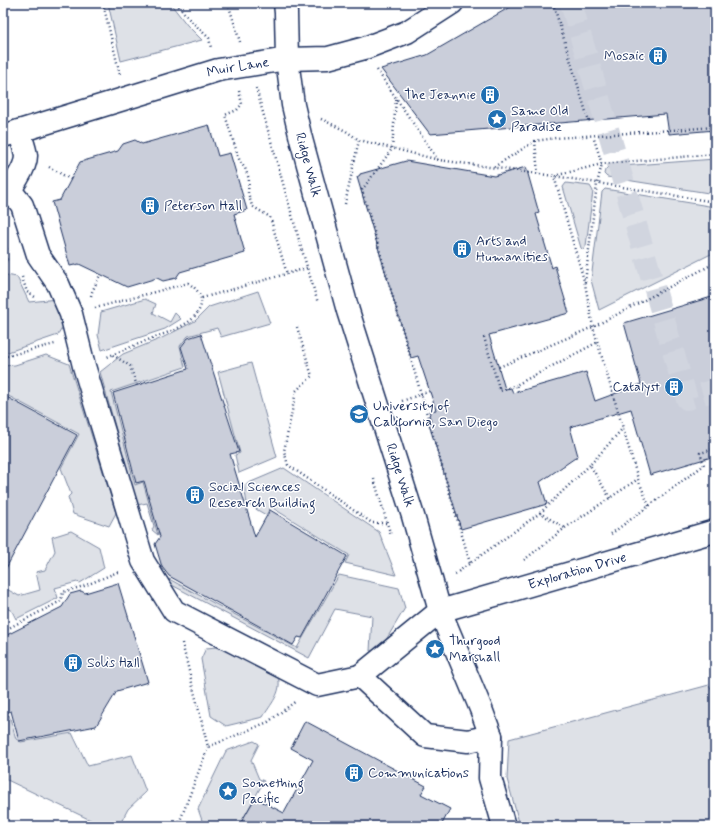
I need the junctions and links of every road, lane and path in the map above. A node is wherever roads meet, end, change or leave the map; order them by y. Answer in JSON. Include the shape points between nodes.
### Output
{"nodes":[{"id":1,"x":103,"y":3,"type":"edge"},
{"id":2,"x":176,"y":3,"type":"edge"},
{"id":3,"x":228,"y":3,"type":"edge"},
{"id":4,"x":285,"y":3,"type":"edge"},
{"id":5,"x":452,"y":3,"type":"edge"},
{"id":6,"x":553,"y":3,"type":"edge"},
{"id":7,"x":237,"y":34,"type":"dead end"},
{"id":8,"x":212,"y":52,"type":"dead end"},
{"id":9,"x":286,"y":59,"type":"junction"},
{"id":10,"x":121,"y":77,"type":"dead end"},
{"id":11,"x":387,"y":86,"type":"dead end"},
{"id":12,"x":238,"y":88,"type":"dead end"},
{"id":13,"x":396,"y":100,"type":"junction"},
{"id":14,"x":589,"y":122,"type":"dead end"},
{"id":15,"x":710,"y":127,"type":"junction"},
{"id":16,"x":715,"y":127,"type":"edge"},
{"id":17,"x":346,"y":131,"type":"dead end"},
{"id":18,"x":712,"y":131,"type":"dead end"},
{"id":19,"x":11,"y":134,"type":"edge"},
{"id":20,"x":594,"y":139,"type":"dead end"},
{"id":21,"x":358,"y":140,"type":"junction"},
{"id":22,"x":535,"y":141,"type":"junction"},
{"id":23,"x":392,"y":149,"type":"junction"},
{"id":24,"x":715,"y":154,"type":"edge"},
{"id":25,"x":439,"y":160,"type":"junction"},
{"id":26,"x":602,"y":164,"type":"junction"},
{"id":27,"x":46,"y":165,"type":"dead end"},
{"id":28,"x":493,"y":168,"type":"junction"},
{"id":29,"x":538,"y":174,"type":"junction"},
{"id":30,"x":554,"y":176,"type":"junction"},
{"id":31,"x":72,"y":180,"type":"dead end"},
{"id":32,"x":597,"y":184,"type":"junction"},
{"id":33,"x":6,"y":194,"type":"edge"},
{"id":34,"x":715,"y":202,"type":"edge"},
{"id":35,"x":345,"y":207,"type":"dead end"},
{"id":36,"x":334,"y":260,"type":"junction"},
{"id":37,"x":715,"y":263,"type":"edge"},
{"id":38,"x":287,"y":274,"type":"junction"},
{"id":39,"x":100,"y":275,"type":"dead end"},
{"id":40,"x":585,"y":284,"type":"junction"},
{"id":41,"x":202,"y":298,"type":"junction"},
{"id":42,"x":80,"y":312,"type":"junction"},
{"id":43,"x":297,"y":327,"type":"dead end"},
{"id":44,"x":593,"y":327,"type":"junction"},
{"id":45,"x":484,"y":337,"type":"dead end"},
{"id":46,"x":78,"y":338,"type":"junction"},
{"id":47,"x":598,"y":342,"type":"junction"},
{"id":48,"x":113,"y":354,"type":"junction"},
{"id":49,"x":3,"y":357,"type":"edge"},
{"id":50,"x":84,"y":366,"type":"junction"},
{"id":51,"x":499,"y":367,"type":"dead end"},
{"id":52,"x":516,"y":385,"type":"junction"},
{"id":53,"x":137,"y":386,"type":"dead end"},
{"id":54,"x":430,"y":391,"type":"dead end"},
{"id":55,"x":518,"y":391,"type":"dead end"},
{"id":56,"x":421,"y":394,"type":"junction"},
{"id":57,"x":379,"y":409,"type":"junction"},
{"id":58,"x":623,"y":428,"type":"junction"},
{"id":59,"x":715,"y":449,"type":"edge"},
{"id":60,"x":590,"y":465,"type":"junction"},
{"id":61,"x":638,"y":479,"type":"junction"},
{"id":62,"x":610,"y":498,"type":"junction"},
{"id":63,"x":649,"y":506,"type":"junction"},
{"id":64,"x":540,"y":513,"type":"junction"},
{"id":65,"x":413,"y":516,"type":"junction"},
{"id":66,"x":632,"y":519,"type":"dead end"},
{"id":67,"x":565,"y":528,"type":"junction"},
{"id":68,"x":715,"y":530,"type":"edge"},
{"id":69,"x":529,"y":557,"type":"dead end"},
{"id":70,"x":143,"y":561,"type":"junction"},
{"id":71,"x":470,"y":563,"type":"junction"},
{"id":72,"x":433,"y":589,"type":"junction"},
{"id":73,"x":174,"y":611,"type":"junction"},
{"id":74,"x":440,"y":611,"type":"junction"},
{"id":75,"x":3,"y":631,"type":"edge"},
{"id":76,"x":360,"y":676,"type":"junction"},
{"id":77,"x":317,"y":685,"type":"junction"},
{"id":78,"x":490,"y":736,"type":"junction"},
{"id":79,"x":208,"y":747,"type":"junction"},
{"id":80,"x":178,"y":826,"type":"edge"},
{"id":81,"x":504,"y":826,"type":"edge"}],
"edges":[{"from":1,"to":10,"type":"path"},
{"from":2,"to":8,"type":"path","via":[[209,38]]},
{"from":3,"to":7,"type":"path"},
{"from":4,"to":9,"type":"street","name":"Ridge Walk"},
{"from":5,"to":9,"type":"street","name":"Muir Lane","via":[[407,32],[371,46],[328,58]]},
{"from":6,"to":14,"type":"path"},
{"from":9,"to":19,"type":"street","name":"Muir Lane","via":[[218,70]]},
{"from":9,"to":36,"type":"street","name":"Ridge Walk","via":[[293,105]]},
{"from":11,"to":13,"type":"path"},
{"from":12,"to":38,"type":"path","via":[[242,104],[237,110],[225,115],[240,162],[249,179],[248,193],[252,206],[270,217]]},
{"from":13,"to":23,"type":"path"},
{"from":13,"to":25,"type":"path"},
{"from":15,"to":16,"type":"path"},
{"from":15,"to":18,"type":"path","via":[[712,139]]},
{"from":15,"to":22,"type":"path"},
{"from":17,"to":21,"type":"path"},
{"from":19,"to":33,"type":"street","via":[[25,149],[26,157],[24,165]]},
{"from":20,"to":26,"type":"path"},
{"from":21,"to":23,"type":"path"},
{"from":21,"to":35,"type":"path"},
{"from":22,"to":28,"type":"path"},
{"from":22,"to":29,"type":"path"},
{"from":23,"to":25,"type":"path"},
{"from":23,"to":56,"type":"path","via":[[362,190]]},
{"from":24,"to":26,"type":"path"},
{"from":25,"to":28,"type":"path"},
{"from":26,"to":30,"type":"path"},
{"from":26,"to":32,"type":"path"},
{"from":27,"to":31,"type":"path"},
{"from":28,"to":29,"type":"path"},
{"from":29,"to":30,"type":"path"},
{"from":30,"to":32,"type":"path"},
{"from":30,"to":40,"type":"path"},
{"from":32,"to":34,"type":"path"},
{"from":32,"to":40,"type":"path"},
{"from":33,"to":42,"type":"street","via":[[22,205],[38,255]]},
{"from":36,"to":38,"type":"path"},
{"from":36,"to":57,"type":"street","name":"Ridge Walk"},
{"from":37,"to":44,"type":"path"},
{"from":38,"to":41,"type":"path"},
{"from":39,"to":42,"type":"path"},
{"from":40,"to":44,"type":"path"},
{"from":41,"to":42,"type":"path","via":[[197,288],[188,282]]},
{"from":41,"to":48,"type":"path","via":[[200,309],[191,320]]},
{"from":42,"to":46,"type":"street"},
{"from":43,"to":65,"type":"path","via":[[312,376],[296,391],[284,450],[288,465],[372,523],[387,523]]},
{"from":44,"to":47,"type":"path"},
{"from":44,"to":51,"type":"path"},
{"from":45,"to":52,"type":"path","bridge":true,"via":[[500,392]]},
{"from":46,"to":49,"type":"path"},
{"from":46,"to":50,"type":"street"},
{"from":47,"to":52,"type":"path"},
{"from":47,"to":58,"type":"path"},
{"from":48,"to":50,"type":"path"},
{"from":48,"to":53,"type":"path","via":[[130,366]]},
{"from":50,"to":70,"type":"street"},
{"from":52,"to":55,"type":"path"},
{"from":54,"to":56,"type":"path"},
{"from":56,"to":57,"type":"path"},
{"from":56,"to":71,"type":"path"},
{"from":57,"to":65,"type":"street","name":"Ridge Walk"},
{"from":58,"to":60,"type":"path"},
{"from":58,"to":61,"type":"path"},
{"from":59,"to":63,"type":"path","via":[[700,454],[704,465]]},
{"from":60,"to":62,"type":"path"},
{"from":60,"to":64,"type":"path"},
{"from":61,"to":62,"type":"path"},
{"from":61,"to":63,"type":"path"},
{"from":62,"to":67,"type":"path"},
{"from":63,"to":66,"type":"path"},
{"from":64,"to":67,"type":"path"},
{"from":64,"to":71,"type":"path"},
{"from":65,"to":72,"type":"street","name":"Ridge Walk"},
{"from":67,"to":69,"type":"path"},
{"from":68,"to":74,"type":"street","name":"Exploration Drive"},
{"from":70,"to":73,"type":"street"},
{"from":70,"to":75,"type":"path","via":[[84,586],[62,592],[61,601]]},
{"from":71,"to":72,"type":"path"},
{"from":72,"to":74,"type":"street","name":"Ridge Walk"},
{"from":73,"to":77,"type":"street"},
{"from":73,"to":79,"type":"path"},
{"from":74,"to":76,"type":"street"},
{"from":74,"to":78,"type":"street","name":"Ridge Walk"},
{"from":76,"to":77,"type":"street"},
{"from":76,"to":78,"type":"street","via":[[425,736],[468,741]]},
{"from":77,"to":79,"type":"path","via":[[268,722]]},
{"from":78,"to":81,"type":"street","name":"Ridge Walk","via":[[490,778]]},
{"from":79,"to":80,"type":"path"}]}
